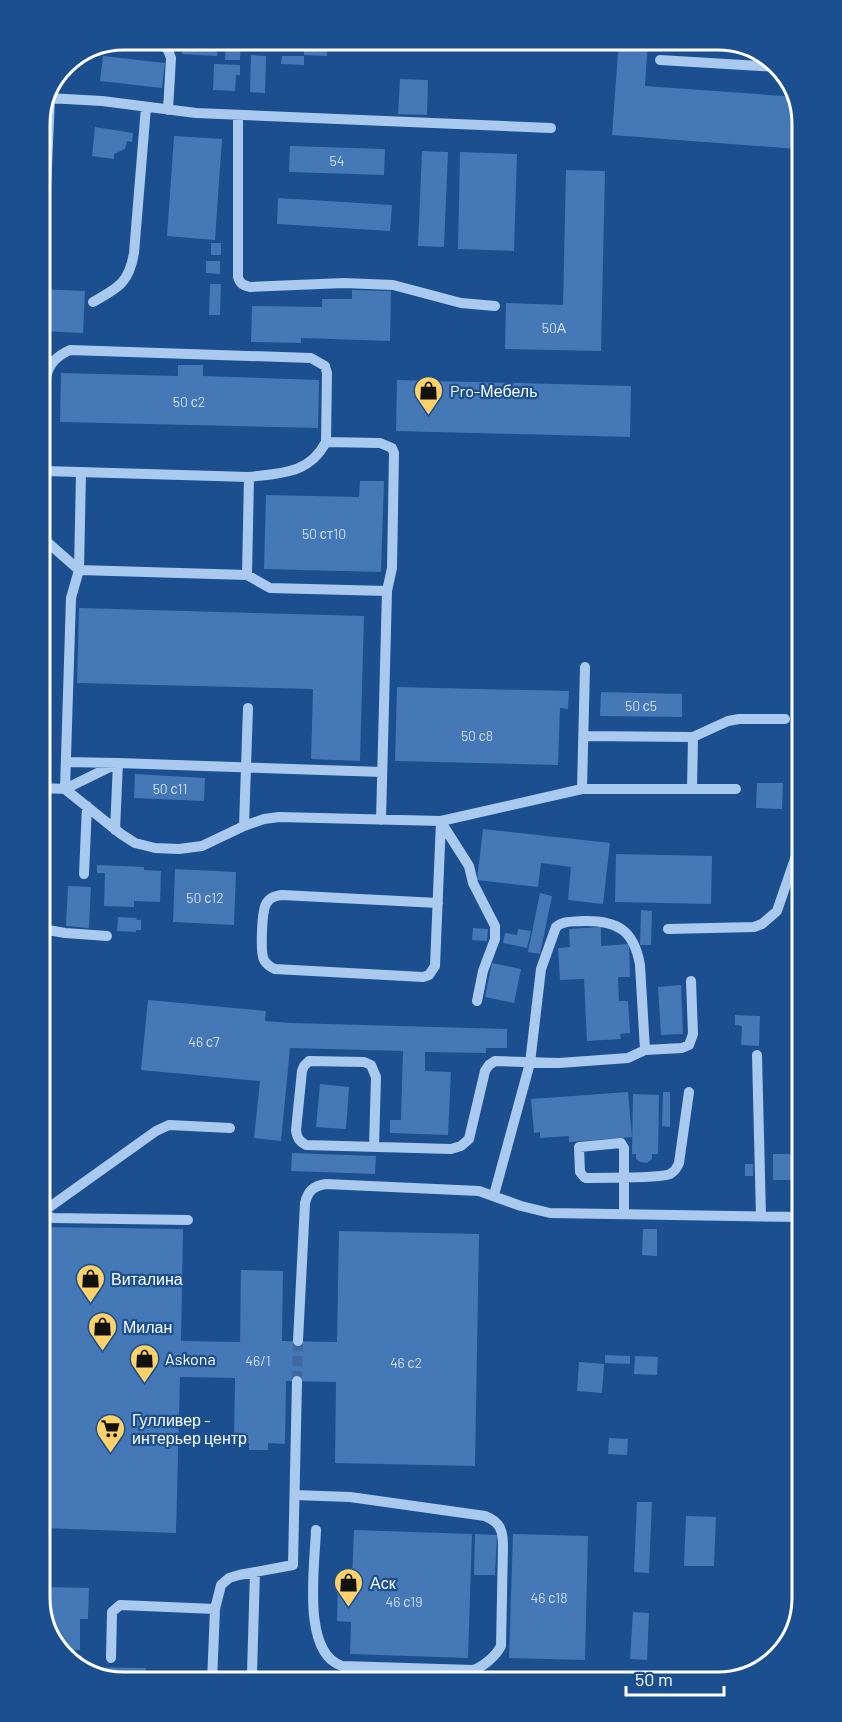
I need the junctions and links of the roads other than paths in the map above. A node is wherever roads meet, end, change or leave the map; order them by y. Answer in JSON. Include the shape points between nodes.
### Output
{"nodes":[{"id":1,"x":167,"y":49,"type":"edge"},
{"id":2,"x":660,"y":60,"type":"dead end"},
{"id":3,"x":765,"y":66,"type":"edge"},
{"id":4,"x":54,"y":98,"type":"edge"},
{"id":5,"x":146,"y":107,"type":"junction"},
{"id":6,"x":168,"y":110,"type":"junction"},
{"id":7,"x":238,"y":115,"type":"junction"},
{"id":8,"x":551,"y":128,"type":"dead end"},
{"id":9,"x":93,"y":302,"type":"dead end"},
{"id":10,"x":495,"y":306,"type":"dead end"},
{"id":11,"x":50,"y":366,"type":"edge"},
{"id":12,"x":326,"y":442,"type":"junction"},
{"id":13,"x":50,"y":471,"type":"edge"},
{"id":14,"x":81,"y":472,"type":"junction"},
{"id":15,"x":249,"y":477,"type":"junction"},
{"id":16,"x":50,"y":544,"type":"edge"},
{"id":17,"x":79,"y":570,"type":"junction"},
{"id":18,"x":247,"y":575,"type":"junction"},
{"id":19,"x":387,"y":591,"type":"junction"},
{"id":20,"x":585,"y":667,"type":"dead end"},
{"id":21,"x":248,"y":708,"type":"dead end"},
{"id":22,"x":785,"y":719,"type":"dead end"},
{"id":23,"x":584,"y":736,"type":"junction"},
{"id":24,"x":693,"y":737,"type":"junction"},
{"id":25,"x":66,"y":762,"type":"junction"},
{"id":26,"x":118,"y":763,"type":"junction"},
{"id":27,"x":246,"y":768,"type":"junction"},
{"id":28,"x":382,"y":772,"type":"junction"},
{"id":29,"x":50,"y":788,"type":"edge"},
{"id":30,"x":65,"y":789,"type":"junction"},
{"id":31,"x":582,"y":789,"type":"junction"},
{"id":32,"x":692,"y":789,"type":"junction"},
{"id":33,"x":736,"y":789,"type":"dead end"},
{"id":34,"x":87,"y":806,"type":"junction"},
{"id":35,"x":381,"y":820,"type":"junction"},
{"id":36,"x":441,"y":821,"type":"junction"},
{"id":37,"x":244,"y":826,"type":"junction"},
{"id":38,"x":115,"y":830,"type":"junction"},
{"id":39,"x":792,"y":867,"type":"edge"},
{"id":40,"x":84,"y":874,"type":"dead end"},
{"id":41,"x":438,"y":903,"type":"junction"},
{"id":42,"x":668,"y":929,"type":"dead end"},
{"id":43,"x":49,"y":930,"type":"edge"},
{"id":44,"x":107,"y":936,"type":"dead end"},
{"id":45,"x":691,"y":981,"type":"dead end"},
{"id":46,"x":477,"y":1001,"type":"dead end"},
{"id":47,"x":645,"y":1050,"type":"junction"},
{"id":48,"x":757,"y":1054,"type":"dead end"},
{"id":49,"x":530,"y":1064,"type":"junction"},
{"id":50,"x":689,"y":1092,"type":"dead end"},
{"id":51,"x":231,"y":1128,"type":"dead end"},
{"id":52,"x":374,"y":1147,"type":"junction"},
{"id":53,"x":624,"y":1177,"type":"junction"},
{"id":54,"x":494,"y":1195,"type":"junction"},
{"id":55,"x":49,"y":1209,"type":"edge"},
{"id":56,"x":624,"y":1214,"type":"junction"},
{"id":57,"x":49,"y":1216,"type":"edge"},
{"id":58,"x":761,"y":1216,"type":"junction"},
{"id":59,"x":792,"y":1217,"type":"edge"},
{"id":60,"x":188,"y":1220,"type":"dead end"},
{"id":61,"x":298,"y":1341,"type":"tunnel mouth"},
{"id":62,"x":297,"y":1381,"type":"tunnel mouth"},
{"id":63,"x":295,"y":1495,"type":"junction"},
{"id":64,"x":316,"y":1530,"type":"dead end"},
{"id":65,"x":293,"y":1565,"type":"junction"},
{"id":66,"x":315,"y":1565,"type":"junction"},
{"id":67,"x":255,"y":1572,"type":"junction"},
{"id":68,"x":215,"y":1609,"type":"junction"},
{"id":69,"x":111,"y":1658,"type":"dead end"},
{"id":70,"x":212,"y":1672,"type":"edge"},
{"id":71,"x":252,"y":1672,"type":"edge"}],
"edges":[{"from":1,"to":6,"type":"lane","via":[[171,58]]},
{"from":2,"to":3,"type":"lane"},
{"from":4,"to":5,"type":"lane"},
{"from":5,"to":6,"type":"lane"},
{"from":5,"to":9,"type":"lane","via":[[131,269],[117,289]]},
{"from":6,"to":7,"type":"lane"},
{"from":7,"to":8,"type":"lane"},
{"from":7,"to":10,"type":"lane","via":[[238,277],[244,286],[401,286],[461,303]]},
{"from":11,"to":12,"type":"lane","via":[[61,354],[80,349],[311,358],[325,366],[327,373]]},
{"from":12,"to":15,"type":"lane","via":[[306,466]]},
{"from":12,"to":19,"type":"lane","via":[[380,443],[392,448],[392,568]]},
{"from":13,"to":14,"type":"lane"},
{"from":14,"to":15,"type":"lane"},
{"from":14,"to":17,"type":"lane"},
{"from":15,"to":18,"type":"lane"},
{"from":16,"to":17,"type":"lane"},
{"from":17,"to":18,"type":"lane"},
{"from":17,"to":25,"type":"lane","via":[[71,598]]},
{"from":18,"to":19,"type":"lane","via":[[270,588]]},
{"from":19,"to":28,"type":"lane"},
{"from":20,"to":23,"type":"lane"},
{"from":21,"to":27,"type":"lane"},
{"from":22,"to":24,"type":"lane","via":[[728,721]]},
{"from":23,"to":24,"type":"lane"},
{"from":23,"to":31,"type":"lane"},
{"from":24,"to":32,"type":"lane"},
{"from":25,"to":26,"type":"lane"},
{"from":25,"to":30,"type":"lane"},
{"from":26,"to":27,"type":"lane"},
{"from":26,"to":30,"type":"lane"},
{"from":26,"to":38,"type":"lane"},
{"from":27,"to":28,"type":"lane"},
{"from":27,"to":37,"type":"lane"},
{"from":28,"to":35,"type":"lane"},
{"from":29,"to":30,"type":"lane"},
{"from":30,"to":34,"type":"lane"},
{"from":31,"to":32,"type":"lane"},
{"from":31,"to":36,"type":"lane"},
{"from":32,"to":33,"type":"lane"},
{"from":34,"to":38,"type":"lane"},
{"from":34,"to":40,"type":"lane"},
{"from":35,"to":36,"type":"lane"},
{"from":35,"to":37,"type":"lane","via":[[279,816]]},
{"from":36,"to":41,"type":"lane"},
{"from":36,"to":46,"type":"lane","via":[[469,866],[473,883],[495,926],[495,939]]},
{"from":37,"to":38,"type":"lane","via":[[208,844],[179,849],[146,847]]},
{"from":39,"to":42,"type":"lane","via":[[777,911],[762,924]]},
{"from":41,"to":41,"type":"lane","via":[[273,897],[264,909],[264,961],[275,969],[423,977],[435,966]]},
{"from":43,"to":44,"type":"lane"},
{"from":45,"to":47,"type":"lane","via":[[692,1040],[682,1048]]},
{"from":47,"to":49,"type":"lane","via":[[628,1058]]},
{"from":47,"to":49,"type":"lane","via":[[640,965],[633,942],[613,923],[566,922],[556,927],[541,969]]},
{"from":48,"to":58,"type":"lane"},
{"from":49,"to":52,"type":"lane","via":[[502,1060],[489,1065],[473,1129],[461,1146]]},
{"from":49,"to":54,"type":"lane"},
{"from":50,"to":53,"type":"lane","via":[[675,1170],[669,1175]]},
{"from":51,"to":55,"type":"lane","via":[[169,1125]]},
{"from":52,"to":52,"type":"lane","via":[[376,1077],[371,1065],[309,1062],[304,1066],[296,1130],[300,1142]]},
{"from":53,"to":53,"type":"lane","via":[[584,1178],[579,1147],[621,1143]]},
{"from":53,"to":56,"type":"lane"},
{"from":54,"to":56,"type":"lane","via":[[550,1213]]},
{"from":54,"to":61,"type":"lane","via":[[464,1189],[326,1184],[311,1189],[305,1203]]},
{"from":56,"to":58,"type":"lane"},
{"from":57,"to":60,"type":"lane"},
{"from":58,"to":59,"type":"lane"},
{"from":62,"to":63,"type":"lane"},
{"from":63,"to":65,"type":"lane"},
{"from":63,"to":66,"type":"lane","via":[[350,1497],[493,1519],[502,1532],[501,1646],[473,1670],[334,1663],[324,1651],[314,1621]]},
{"from":64,"to":66,"type":"lane"},
{"from":65,"to":66,"type":"lane"},
{"from":65,"to":67,"type":"lane"},
{"from":67,"to":68,"type":"lane","via":[[229,1578],[221,1585]]},
{"from":67,"to":71,"type":"lane"},
{"from":68,"to":69,"type":"lane","via":[[120,1605],[112,1612]]},
{"from":68,"to":70,"type":"lane"}]}
